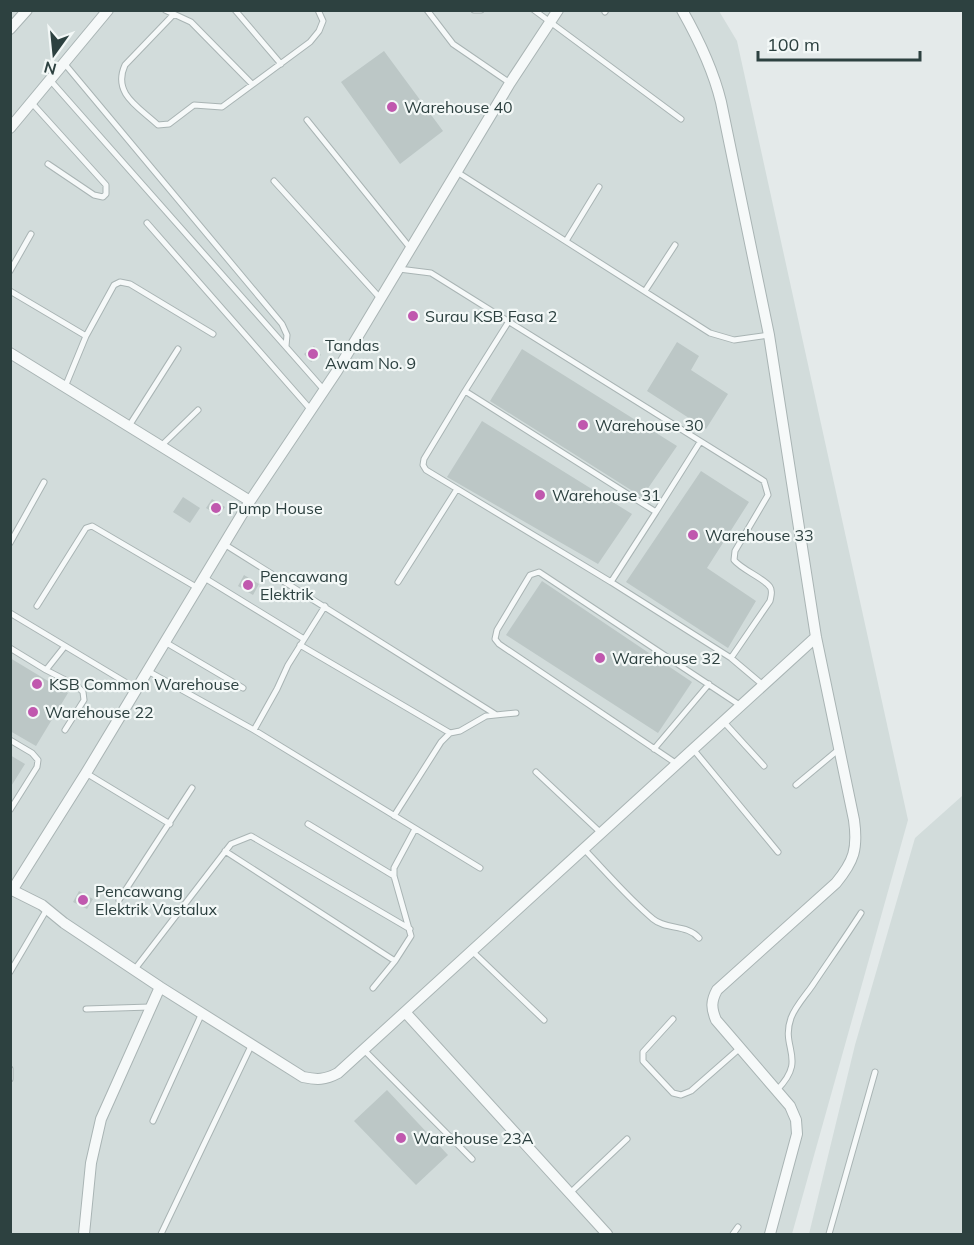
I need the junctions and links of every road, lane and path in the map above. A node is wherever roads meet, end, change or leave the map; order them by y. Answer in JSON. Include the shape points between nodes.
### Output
{"nodes":[{"id":1,"x":26,"y":10,"type":"edge"},
{"id":2,"x":108,"y":10,"type":"edge"},
{"id":3,"x":165,"y":10,"type":"edge"},
{"id":4,"x":235,"y":10,"type":"edge"},
{"id":5,"x":318,"y":10,"type":"edge"},
{"id":6,"x":427,"y":10,"type":"edge"},
{"id":7,"x":474,"y":10,"type":"edge"},
{"id":8,"x":481,"y":10,"type":"edge"},
{"id":9,"x":534,"y":10,"type":"edge"},
{"id":10,"x":558,"y":10,"type":"edge"},
{"id":11,"x":682,"y":10,"type":"edge"},
{"id":12,"x":174,"y":15,"type":"junction"},
{"id":13,"x":10,"y":20,"type":"edge"},
{"id":14,"x":549,"y":24,"type":"junction"},
{"id":15,"x":10,"y":29,"type":"edge"},
{"id":16,"x":64,"y":63,"type":"junction"},
{"id":17,"x":281,"y":64,"type":"junction"},
{"id":18,"x":50,"y":80,"type":"junction"},
{"id":19,"x":510,"y":83,"type":"junction"},
{"id":20,"x":252,"y":84,"type":"junction"},
{"id":21,"x":31,"y":102,"type":"junction"},
{"id":22,"x":681,"y":119,"type":"dead end"},
{"id":23,"x":307,"y":120,"type":"dead end"},
{"id":24,"x":10,"y":128,"type":"edge"},
{"id":25,"x":48,"y":164,"type":"dead end"},
{"id":26,"x":457,"y":172,"type":"junction"},
{"id":27,"x":274,"y":181,"type":"dead end"},
{"id":28,"x":599,"y":187,"type":"dead end"},
{"id":29,"x":147,"y":223,"type":"dead end"},
{"id":30,"x":31,"y":234,"type":"dead end"},
{"id":31,"x":566,"y":241,"type":"junction"},
{"id":32,"x":675,"y":245,"type":"dead end"},
{"id":33,"x":411,"y":249,"type":"junction"},
{"id":34,"x":399,"y":269,"type":"junction"},
{"id":35,"x":10,"y":271,"type":"edge"},
{"id":36,"x":10,"y":291,"type":"edge"},
{"id":37,"x":645,"y":291,"type":"junction"},
{"id":38,"x":381,"y":299,"type":"junction"},
{"id":39,"x":509,"y":321,"type":"junction"},
{"id":40,"x":213,"y":334,"type":"dead end"},
{"id":41,"x":769,"y":335,"type":"junction"},
{"id":42,"x":86,"y":336,"type":"junction"},
{"id":43,"x":286,"y":346,"type":"junction"},
{"id":44,"x":178,"y":349,"type":"dead end"},
{"id":45,"x":10,"y":353,"type":"edge"},
{"id":46,"x":65,"y":387,"type":"junction"},
{"id":47,"x":324,"y":390,"type":"junction"},
{"id":48,"x":465,"y":391,"type":"junction"},
{"id":49,"x":198,"y":410,"type":"dead end"},
{"id":50,"x":311,"y":410,"type":"junction"},
{"id":51,"x":129,"y":426,"type":"junction"},
{"id":52,"x":700,"y":442,"type":"junction"},
{"id":53,"x":160,"y":446,"type":"junction"},
{"id":54,"x":44,"y":482,"type":"dead end"},
{"id":55,"x":457,"y":489,"type":"junction"},
{"id":56,"x":250,"y":501,"type":"junction"},
{"id":57,"x":656,"y":512,"type":"junction"},
{"id":58,"x":10,"y":543,"type":"edge"},
{"id":59,"x":223,"y":543,"type":"junction"},
{"id":60,"x":203,"y":577,"type":"junction"},
{"id":61,"x":398,"y":582,"type":"dead end"},
{"id":62,"x":611,"y":582,"type":"junction"},
{"id":63,"x":196,"y":587,"type":"junction"},
{"id":64,"x":37,"y":606,"type":"dead end"},
{"id":65,"x":325,"y":606,"type":"junction"},
{"id":66,"x":10,"y":613,"type":"edge"},
{"id":67,"x":816,"y":637,"type":"junction"},
{"id":68,"x":164,"y":641,"type":"junction"},
{"id":69,"x":302,"y":642,"type":"junction"},
{"id":70,"x":65,"y":646,"type":"junction"},
{"id":71,"x":10,"y":648,"type":"edge"},
{"id":72,"x":731,"y":658,"type":"junction"},
{"id":73,"x":46,"y":670,"type":"junction"},
{"id":74,"x":146,"y":670,"type":"junction"},
{"id":75,"x":709,"y":684,"type":"junction"},
{"id":76,"x":763,"y":685,"type":"junction"},
{"id":77,"x":243,"y":687,"type":"dead end"},
{"id":78,"x":135,"y":688,"type":"junction"},
{"id":79,"x":741,"y":706,"type":"junction"},
{"id":80,"x":516,"y":713,"type":"dead end"},
{"id":81,"x":495,"y":714,"type":"junction"},
{"id":82,"x":723,"y":721,"type":"junction"},
{"id":83,"x":65,"y":730,"type":"dead end"},
{"id":84,"x":254,"y":730,"type":"junction"},
{"id":85,"x":450,"y":733,"type":"junction"},
{"id":86,"x":10,"y":740,"type":"edge"},
{"id":87,"x":840,"y":748,"type":"junction"},
{"id":88,"x":654,"y":749,"type":"junction"},
{"id":89,"x":693,"y":749,"type":"junction"},
{"id":90,"x":676,"y":764,"type":"junction"},
{"id":91,"x":764,"y":766,"type":"dead end"},
{"id":92,"x":536,"y":772,"type":"dead end"},
{"id":93,"x":86,"y":773,"type":"junction"},
{"id":94,"x":796,"y":785,"type":"dead end"},
{"id":95,"x":192,"y":788,"type":"dead end"},
{"id":96,"x":10,"y":810,"type":"edge"},
{"id":97,"x":394,"y":816,"type":"junction"},
{"id":98,"x":170,"y":824,"type":"junction"},
{"id":99,"x":308,"y":824,"type":"dead end"},
{"id":100,"x":415,"y":829,"type":"junction"},
{"id":101,"x":601,"y":833,"type":"junction"},
{"id":102,"x":584,"y":849,"type":"junction"},
{"id":103,"x":225,"y":851,"type":"junction"},
{"id":104,"x":778,"y":852,"type":"dead end"},
{"id":105,"x":480,"y":868,"type":"dead end"},
{"id":106,"x":394,"y":876,"type":"junction"},
{"id":107,"x":11,"y":889,"type":"edge"},
{"id":108,"x":119,"y":900,"type":"dead end"},
{"id":109,"x":47,"y":909,"type":"junction"},
{"id":110,"x":861,"y":913,"type":"dead end"},
{"id":111,"x":410,"y":929,"type":"junction"},
{"id":112,"x":699,"y":938,"type":"dead end"},
{"id":113,"x":472,"y":951,"type":"junction"},
{"id":114,"x":395,"y":961,"type":"junction"},
{"id":115,"x":134,"y":970,"type":"junction"},
{"id":116,"x":10,"y":972,"type":"edge"},
{"id":117,"x":160,"y":987,"type":"junction"},
{"id":118,"x":372,"y":988,"type":"dead end"},
{"id":119,"x":150,"y":1007,"type":"junction"},
{"id":120,"x":86,"y":1009,"type":"dead end"},
{"id":121,"x":405,"y":1012,"type":"junction"},
{"id":122,"x":202,"y":1013,"type":"junction"},
{"id":123,"x":673,"y":1018,"type":"dead end"},
{"id":124,"x":544,"y":1020,"type":"dead end"},
{"id":125,"x":252,"y":1044,"type":"junction"},
{"id":126,"x":740,"y":1048,"type":"junction"},
{"id":127,"x":364,"y":1050,"type":"junction"},
{"id":128,"x":10,"y":1069,"type":"edge"},
{"id":129,"x":874,"y":1072,"type":"dead end"},
{"id":130,"x":10,"y":1079,"type":"edge"},
{"id":131,"x":777,"y":1090,"type":"junction"},
{"id":132,"x":153,"y":1121,"type":"dead end"},
{"id":133,"x":627,"y":1139,"type":"dead end"},
{"id":134,"x":472,"y":1159,"type":"dead end"},
{"id":135,"x":570,"y":1193,"type":"junction"},
{"id":136,"x":738,"y":1227,"type":"dead end"},
{"id":137,"x":84,"y":1234,"type":"edge"},
{"id":138,"x":161,"y":1234,"type":"edge"},
{"id":139,"x":608,"y":1234,"type":"edge"},
{"id":140,"x":733,"y":1234,"type":"edge"},
{"id":141,"x":770,"y":1234,"type":"edge"},
{"id":142,"x":829,"y":1234,"type":"edge"}],
"edges":[{"from":1,"to":13,"type":"street"},
{"from":1,"to":15,"type":"street"},
{"from":2,"to":16,"type":"street"},
{"from":3,"to":12,"type":"lane"},
{"from":4,"to":17,"type":"lane"},
{"from":5,"to":17,"type":"lane","via":[[324,21],[319,31]]},
{"from":6,"to":19,"type":"lane","via":[[453,44]]},
{"from":7,"to":8,"type":"lane"},
{"from":9,"to":14,"type":"lane"},
{"from":10,"to":14,"type":"street"},
{"from":11,"to":41,"type":"street","via":[[715,76]]},
{"from":12,"to":20,"type":"lane","via":[[191,22]]},
{"from":12,"to":20,"type":"lane","via":[[121,75],[128,97],[158,125],[169,124],[194,105],[222,107]]},
{"from":14,"to":19,"type":"street"},
{"from":14,"to":22,"type":"lane"},
{"from":16,"to":18,"type":"street"},
{"from":16,"to":43,"type":"lane","via":[[282,324]]},
{"from":17,"to":20,"type":"lane"},
{"from":18,"to":21,"type":"street"},
{"from":18,"to":43,"type":"lane"},
{"from":19,"to":26,"type":"street"},
{"from":21,"to":24,"type":"street"},
{"from":21,"to":25,"type":"lane","via":[[106,184],[106,194],[94,195]]},
{"from":23,"to":33,"type":"lane"},
{"from":26,"to":31,"type":"lane"},
{"from":26,"to":33,"type":"street"},
{"from":27,"to":38,"type":"lane"},
{"from":28,"to":31,"type":"lane"},
{"from":29,"to":50,"type":"lane"},
{"from":30,"to":35,"type":"lane"},
{"from":31,"to":37,"type":"lane"},
{"from":32,"to":37,"type":"lane"},
{"from":33,"to":34,"type":"street"},
{"from":34,"to":38,"type":"street"},
{"from":34,"to":39,"type":"lane","via":[[431,273]]},
{"from":36,"to":42,"type":"lane"},
{"from":37,"to":41,"type":"lane","via":[[721,338]]},
{"from":38,"to":47,"type":"street"},
{"from":39,"to":48,"type":"lane"},
{"from":39,"to":52,"type":"lane"},
{"from":40,"to":42,"type":"lane","via":[[120,282],[114,285]]},
{"from":41,"to":67,"type":"street"},
{"from":42,"to":46,"type":"lane"},
{"from":43,"to":47,"type":"lane"},
{"from":44,"to":51,"type":"lane"},
{"from":45,"to":46,"type":"street"},
{"from":46,"to":51,"type":"street"},
{"from":47,"to":50,"type":"street"},
{"from":48,"to":55,"type":"lane","via":[[423,465]]},
{"from":48,"to":57,"type":"lane"},
{"from":49,"to":53,"type":"lane"},
{"from":50,"to":56,"type":"street"},
{"from":51,"to":53,"type":"street"},
{"from":52,"to":57,"type":"lane"},
{"from":52,"to":72,"type":"lane","via":[[764,481],[768,495],[735,551],[734,560],[770,585],[770,601]]},
{"from":53,"to":56,"type":"street"},
{"from":54,"to":58,"type":"lane"},
{"from":55,"to":61,"type":"lane"},
{"from":55,"to":62,"type":"lane"},
{"from":56,"to":59,"type":"street"},
{"from":57,"to":62,"type":"lane"},
{"from":59,"to":60,"type":"street"},
{"from":59,"to":65,"type":"lane"},
{"from":60,"to":63,"type":"street"},
{"from":60,"to":69,"type":"lane"},
{"from":62,"to":72,"type":"lane"},
{"from":63,"to":64,"type":"lane","via":[[92,526],[86,528]]},
{"from":63,"to":68,"type":"street"},
{"from":65,"to":69,"type":"lane"},
{"from":65,"to":81,"type":"lane"},
{"from":66,"to":70,"type":"lane"},
{"from":67,"to":76,"type":"street"},
{"from":67,"to":87,"type":"street"},
{"from":68,"to":74,"type":"street"},
{"from":68,"to":77,"type":"lane"},
{"from":69,"to":84,"type":"lane"},
{"from":69,"to":85,"type":"lane"},
{"from":70,"to":73,"type":"lane"},
{"from":70,"to":78,"type":"lane"},
{"from":71,"to":73,"type":"lane"},
{"from":72,"to":76,"type":"lane"},
{"from":73,"to":83,"type":"lane","via":[[83,692],[84,700]]},
{"from":74,"to":78,"type":"street"},
{"from":74,"to":84,"type":"lane"},
{"from":75,"to":79,"type":"lane"},
{"from":75,"to":88,"type":"lane"},
{"from":75,"to":88,"type":"lane","via":[[539,572],[526,578],[495,639]]},
{"from":76,"to":79,"type":"street"},
{"from":78,"to":93,"type":"street"},
{"from":79,"to":82,"type":"street"},
{"from":80,"to":81,"type":"lane"},
{"from":81,"to":85,"type":"lane"},
{"from":82,"to":89,"type":"street"},
{"from":82,"to":91,"type":"lane"},
{"from":84,"to":97,"type":"lane"},
{"from":85,"to":97,"type":"lane"},
{"from":86,"to":96,"type":"lane","via":[[38,760]]},
{"from":87,"to":94,"type":"lane"},
{"from":87,"to":126,"type":"street","via":[[855,820],[854,854],[836,883],[717,990],[711,1010]]},
{"from":88,"to":90,"type":"lane"},
{"from":89,"to":90,"type":"street"},
{"from":89,"to":104,"type":"lane"},
{"from":90,"to":101,"type":"street"},
{"from":92,"to":101,"type":"lane"},
{"from":93,"to":98,"type":"lane"},
{"from":93,"to":107,"type":"street"},
{"from":95,"to":98,"type":"lane"},
{"from":97,"to":100,"type":"lane"},
{"from":98,"to":108,"type":"lane"},
{"from":99,"to":106,"type":"lane"},
{"from":100,"to":105,"type":"lane"},
{"from":100,"to":106,"type":"lane","via":[[394,868]]},
{"from":101,"to":102,"type":"street"},
{"from":102,"to":112,"type":"lane","via":[[654,920],[682,927]]},
{"from":102,"to":113,"type":"street"},
{"from":103,"to":111,"type":"lane","via":[[231,844],[251,836]]},
{"from":103,"to":114,"type":"lane"},
{"from":103,"to":115,"type":"lane"},
{"from":106,"to":111,"type":"lane"},
{"from":107,"to":109,"type":"street"},
{"from":109,"to":115,"type":"street"},
{"from":109,"to":116,"type":"lane"},
{"from":110,"to":131,"type":"lane","via":[[792,1016],[789,1039],[793,1065],[788,1079]]},
{"from":111,"to":114,"type":"lane","via":[[411,936]]},
{"from":113,"to":121,"type":"street"},
{"from":113,"to":124,"type":"lane"},
{"from":114,"to":118,"type":"lane"},
{"from":115,"to":117,"type":"street"},
{"from":117,"to":119,"type":"street"},
{"from":117,"to":122,"type":"street"},
{"from":119,"to":120,"type":"lane"},
{"from":119,"to":137,"type":"street","via":[[101,1119],[91,1163]]},
{"from":121,"to":127,"type":"street"},
{"from":121,"to":135,"type":"street"},
{"from":122,"to":125,"type":"street"},
{"from":122,"to":132,"type":"lane"},
{"from":123,"to":126,"type":"lane","via":[[643,1052],[643,1061],[673,1093],[691,1091]]},
{"from":125,"to":127,"type":"street","via":[[303,1077],[317,1080],[338,1073]]},
{"from":125,"to":138,"type":"lane"},
{"from":126,"to":131,"type":"street"},
{"from":127,"to":134,"type":"lane"},
{"from":128,"to":130,"type":"lane"},
{"from":129,"to":142,"type":"lane"},
{"from":131,"to":141,"type":"street","via":[[796,1119],[797,1134]]},
{"from":133,"to":135,"type":"lane"},
{"from":135,"to":139,"type":"street"},
{"from":136,"to":140,"type":"lane"}]}
